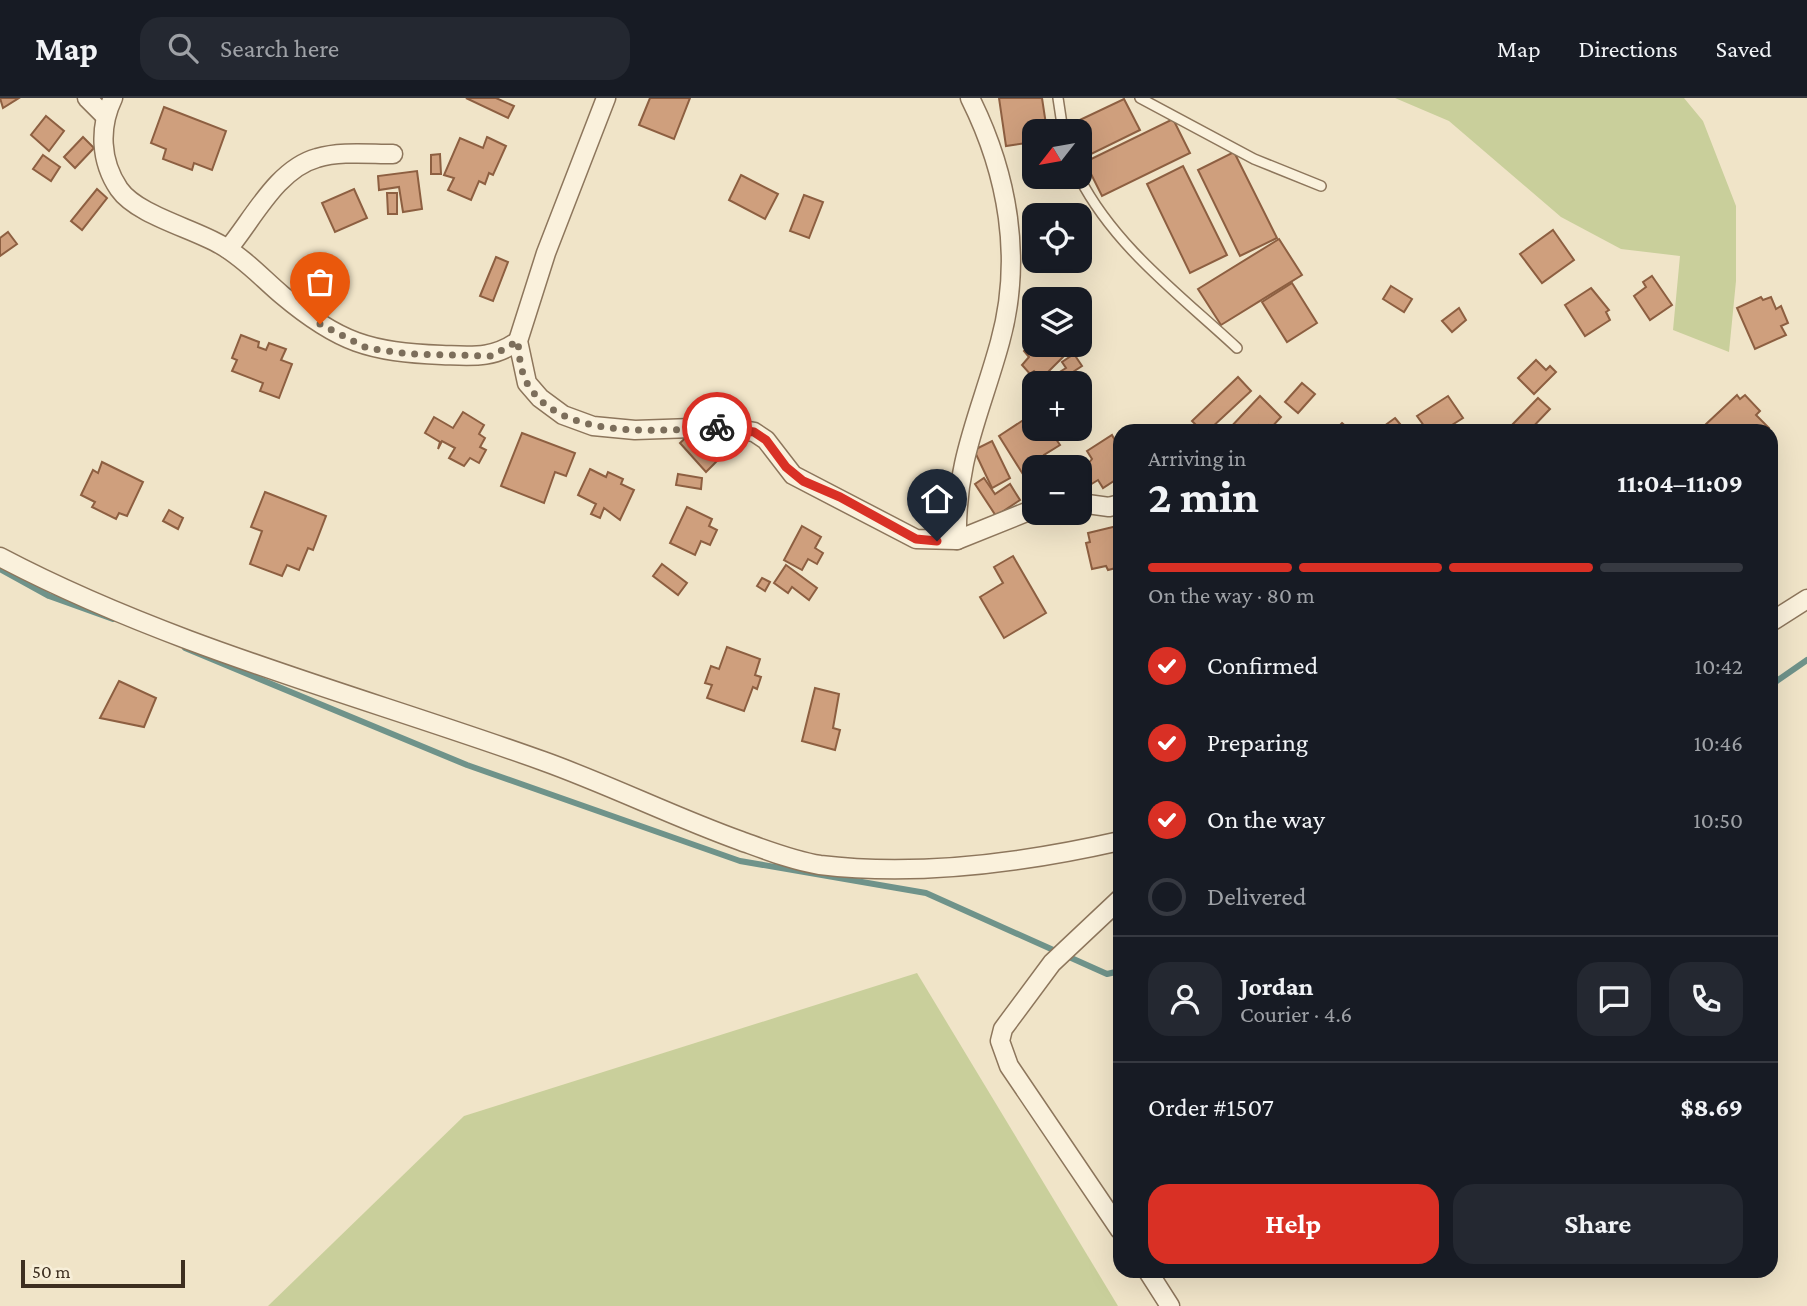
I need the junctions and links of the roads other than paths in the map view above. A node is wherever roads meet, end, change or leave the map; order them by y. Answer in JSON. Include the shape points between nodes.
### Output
{"nodes":[{"id":1,"x":87,"y":98,"type":"edge"},
{"id":2,"x":113,"y":98,"type":"edge"},
{"id":3,"x":606,"y":98,"type":"edge"},
{"id":4,"x":970,"y":98,"type":"edge"},
{"id":5,"x":1058,"y":98,"type":"edge"},
{"id":6,"x":1140,"y":98,"type":"edge"},
{"id":7,"x":105,"y":116,"type":"junction"},
{"id":8,"x":1061,"y":119,"type":"edge"},
{"id":9,"x":393,"y":154,"type":"dead end"},
{"id":10,"x":1321,"y":186,"type":"dead end"},
{"id":11,"x":1086,"y":189,"type":"edge"},
{"id":12,"x":228,"y":249,"type":"junction"},
{"id":13,"x":518,"y":341,"type":"junction"},
{"id":14,"x":1237,"y":348,"type":"dead end"},
{"id":15,"x":1092,"y":505,"type":"edge"},
{"id":16,"x":1113,"y":506,"type":"edge"},
{"id":17,"x":1022,"y":514,"type":"edge"},
{"id":18,"x":957,"y":540,"type":"junction"},
{"id":19,"x":0,"y":557,"type":"edge"},
{"id":20,"x":1807,"y":599,"type":"edge"},
{"id":21,"x":1778,"y":618,"type":"edge"},
{"id":22,"x":1113,"y":842,"type":"edge"},
{"id":23,"x":1113,"y":906,"type":"edge"},
{"id":24,"x":1113,"y":1220,"type":"edge"},
{"id":25,"x":1152,"y":1278,"type":"edge"},
{"id":26,"x":1170,"y":1306,"type":"edge"}],
"edges":[{"from":1,"to":7,"type":"street"},
{"from":2,"to":7,"type":"street"},
{"from":3,"to":13,"type":"street","via":[[546,253]]},
{"from":4,"to":18,"type":"street","via":[[1008,203],[1012,252],[1007,313],[963,459],[956,503]]},
{"from":5,"to":8,"type":"lane"},
{"from":6,"to":10,"type":"lane","via":[[1254,159]]},
{"from":7,"to":12,"type":"street","via":[[104,146],[120,191],[134,204]]},
{"from":9,"to":12,"type":"street","via":[[337,155],[302,164],[284,178]]},
{"from":11,"to":14,"type":"lane","via":[[1124,243]]},
{"from":12,"to":13,"type":"street","via":[[307,315],[367,348],[485,356]]},
{"from":13,"to":18,"type":"street","via":[[527,383],[563,415],[593,426],[635,430],[721,426],[754,432],[803,481],[916,539]]},
{"from":15,"to":16,"type":"street"},
{"from":17,"to":18,"type":"street"},
{"from":19,"to":22,"type":"street","via":[[47,582],[173,633],[545,762],[759,848],[818,864],[938,868]]},
{"from":20,"to":21,"type":"street"},
{"from":23,"to":24,"type":"street","via":[[1052,963],[1003,1029],[1000,1041],[1009,1066]]},
{"from":25,"to":26,"type":"street"}]}
